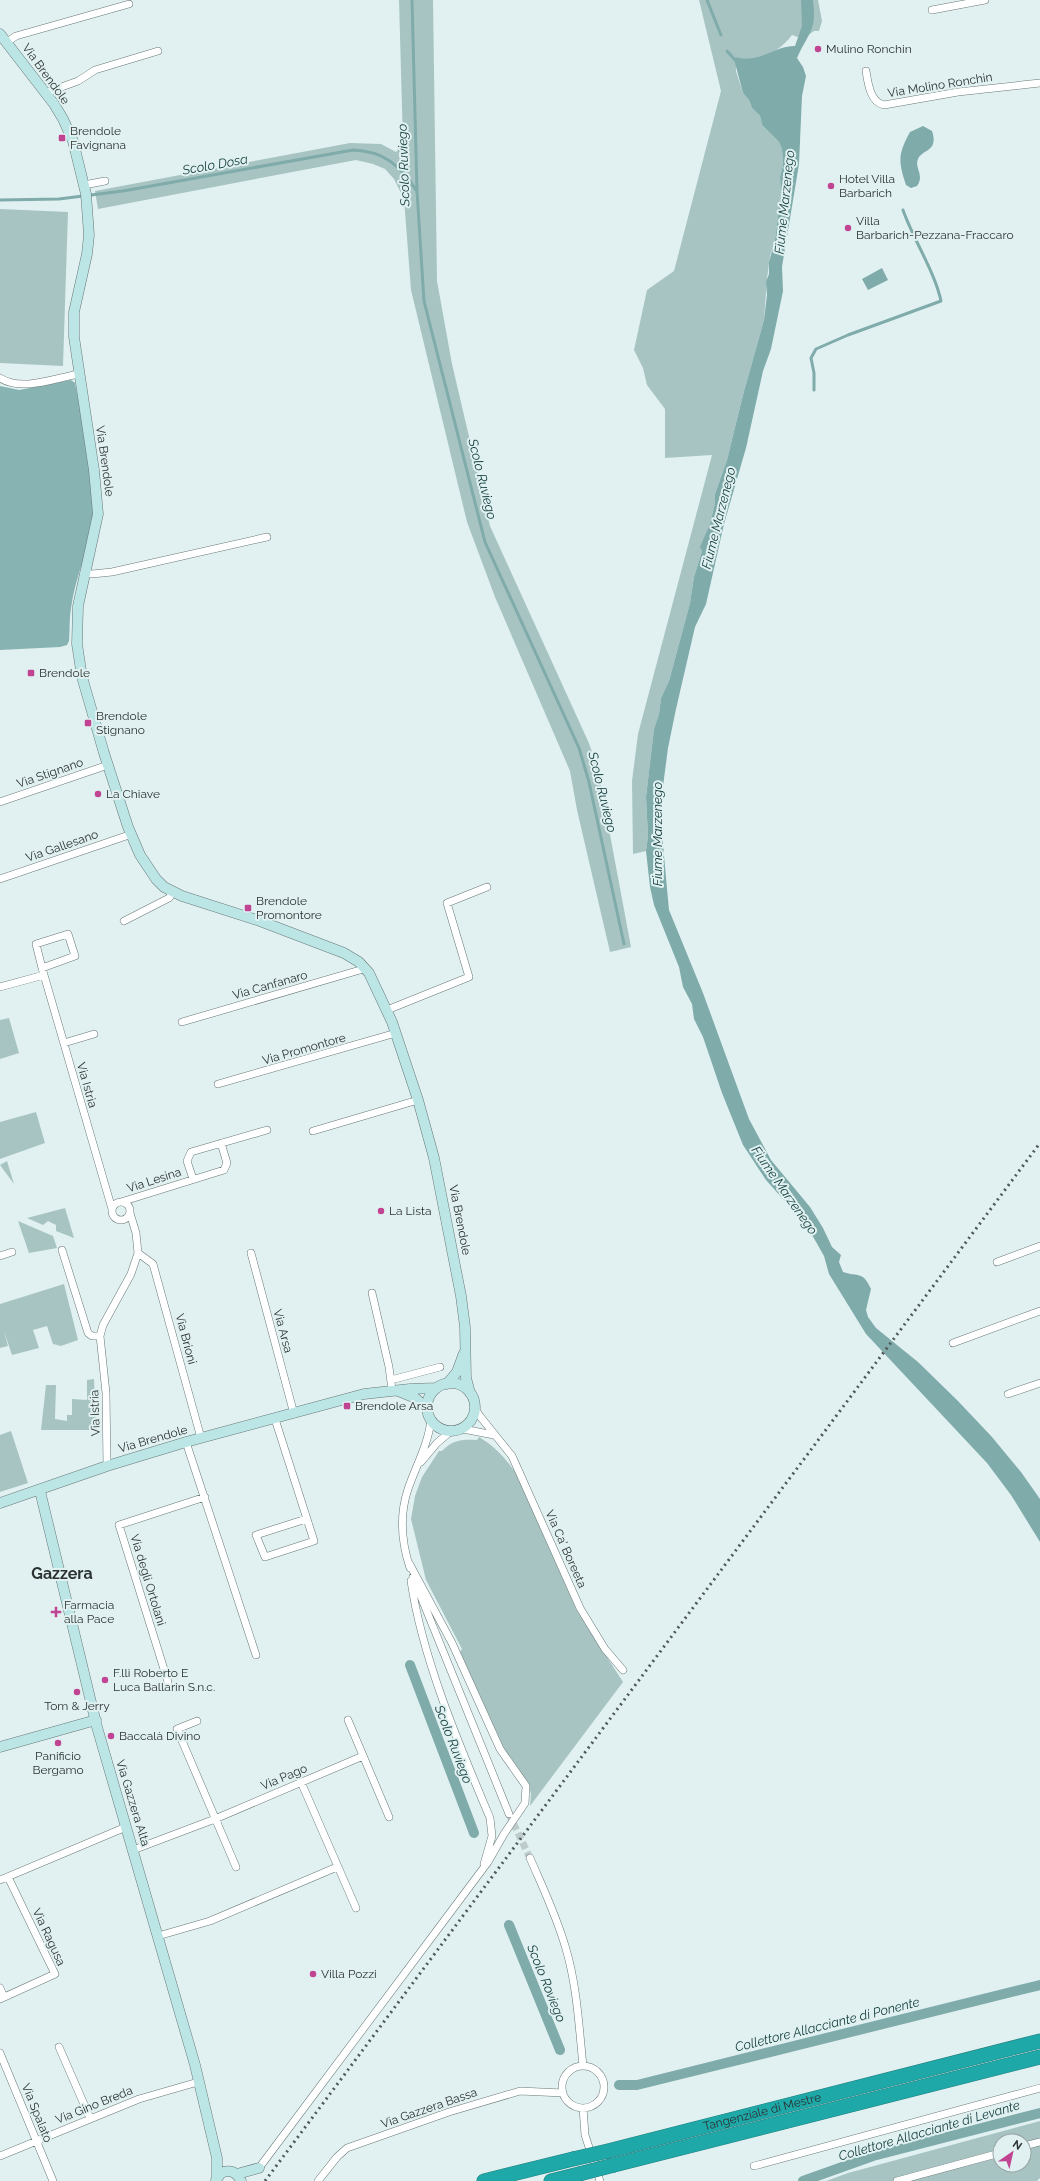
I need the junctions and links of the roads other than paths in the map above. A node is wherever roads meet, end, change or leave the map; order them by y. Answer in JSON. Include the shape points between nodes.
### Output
{"nodes":[{"id":1,"x":985,"y":0,"type":"edge"},
{"id":2,"x":130,"y":4,"type":"dead end"},
{"id":3,"x":932,"y":10,"type":"dead end"},
{"id":4,"x":3,"y":38,"type":"edge"},
{"id":5,"x":158,"y":51,"type":"dead end"},
{"id":6,"x":866,"y":71,"type":"dead end"},
{"id":7,"x":1040,"y":83,"type":"edge"},
{"id":8,"x":45,"y":93,"type":"junction"},
{"id":9,"x":105,"y":181,"type":"dead end"},
{"id":10,"x":86,"y":193,"type":"junction"},
{"id":11,"x":79,"y":374,"type":"junction"},
{"id":12,"x":0,"y":378,"type":"edge"},
{"id":13,"x":267,"y":537,"type":"dead end"},
{"id":14,"x":84,"y":573,"type":"junction"},
{"id":15,"x":108,"y":765,"type":"junction"},
{"id":16,"x":0,"y":802,"type":"edge"},
{"id":17,"x":132,"y":834,"type":"junction"},
{"id":18,"x":0,"y":879,"type":"edge"},
{"id":19,"x":487,"y":887,"type":"dead end"},
{"id":20,"x":173,"y":892,"type":"junction"},
{"id":21,"x":124,"y":921,"type":"dead end"},
{"id":22,"x":364,"y":967,"type":"junction"},
{"id":23,"x":42,"y":968,"type":"junction"},
{"id":24,"x":44,"y":975,"type":"junction"},
{"id":25,"x":0,"y":987,"type":"edge"},
{"id":26,"x":387,"y":1010,"type":"junction"},
{"id":27,"x":182,"y":1022,"type":"dead end"},
{"id":28,"x":396,"y":1033,"type":"junction"},
{"id":29,"x":94,"y":1034,"type":"dead end"},
{"id":30,"x":64,"y":1043,"type":"junction"},
{"id":31,"x":218,"y":1084,"type":"dead end"},
{"id":32,"x":418,"y":1100,"type":"junction"},
{"id":33,"x":267,"y":1130,"type":"dead end"},
{"id":34,"x":313,"y":1131,"type":"dead end"},
{"id":35,"x":221,"y":1143,"type":"junction"},
{"id":36,"x":193,"y":1179,"type":"junction"},
{"id":37,"x":121,"y":1202,"type":"junction"},
{"id":38,"x":112,"y":1209,"type":"junction"},
{"id":39,"x":130,"y":1213,"type":"junction"},
{"id":40,"x":1040,"y":1246,"type":"edge"},
{"id":41,"x":62,"y":1250,"type":"dead end"},
{"id":42,"x":12,"y":1252,"type":"dead end"},
{"id":43,"x":138,"y":1252,"type":"junction"},
{"id":44,"x":251,"y":1253,"type":"dead end"},
{"id":45,"x":0,"y":1256,"type":"edge"},
{"id":46,"x":997,"y":1262,"type":"dead end"},
{"id":47,"x":372,"y":1294,"type":"dead end"},
{"id":48,"x":1040,"y":1311,"type":"edge"},
{"id":49,"x":100,"y":1336,"type":"junction"},
{"id":50,"x":953,"y":1343,"type":"dead end"},
{"id":51,"x":465,"y":1348,"type":"junction"},
{"id":52,"x":440,"y":1367,"type":"dead end"},
{"id":53,"x":1040,"y":1383,"type":"edge"},
{"id":54,"x":447,"y":1384,"type":"junction"},
{"id":55,"x":393,"y":1387,"type":"junction"},
{"id":56,"x":436,"y":1388,"type":"junction"},
{"id":57,"x":470,"y":1393,"type":"junction"},
{"id":58,"x":1008,"y":1394,"type":"dead end"},
{"id":59,"x":427,"y":1408,"type":"junction"},
{"id":60,"x":475,"y":1408,"type":"junction"},
{"id":61,"x":294,"y":1414,"type":"junction"},
{"id":62,"x":274,"y":1419,"type":"junction"},
{"id":63,"x":431,"y":1420,"type":"junction"},
{"id":64,"x":463,"y":1429,"type":"junction"},
{"id":65,"x":451,"y":1431,"type":"junction"},
{"id":66,"x":494,"y":1435,"type":"junction"},
{"id":67,"x":201,"y":1438,"type":"junction"},
{"id":68,"x":186,"y":1442,"type":"junction"},
{"id":69,"x":420,"y":1463,"type":"junction"},
{"id":70,"x":107,"y":1466,"type":"junction"},
{"id":71,"x":40,"y":1490,"type":"junction"},
{"id":72,"x":205,"y":1497,"type":"junction"},
{"id":73,"x":0,"y":1503,"type":"edge"},
{"id":74,"x":306,"y":1519,"type":"junction"},
{"id":75,"x":409,"y":1563,"type":"junction"},
{"id":76,"x":256,"y":1655,"type":"dead end"},
{"id":77,"x":623,"y":1670,"type":"dead end"},
{"id":78,"x":168,"y":1682,"type":"dead end"},
{"id":79,"x":96,"y":1720,"type":"junction"},
{"id":80,"x":348,"y":1720,"type":"dead end"},
{"id":81,"x":197,"y":1721,"type":"dead end"},
{"id":82,"x":0,"y":1747,"type":"edge"},
{"id":83,"x":363,"y":1756,"type":"junction"},
{"id":84,"x":301,"y":1782,"type":"junction"},
{"id":85,"x":509,"y":1814,"type":"tunnel mouth"},
{"id":86,"x":389,"y":1817,"type":"dead end"},
{"id":87,"x":215,"y":1819,"type":"junction"},
{"id":88,"x":126,"y":1827,"type":"junction"},
{"id":89,"x":133,"y":1850,"type":"junction"},
{"id":90,"x":530,"y":1858,"type":"tunnel mouth"},
{"id":91,"x":236,"y":1867,"type":"dead end"},
{"id":92,"x":337,"y":1867,"type":"junction"},
{"id":93,"x":483,"y":1868,"type":"junction"},
{"id":94,"x":8,"y":1877,"type":"junction"},
{"id":95,"x":0,"y":1880,"type":"edge"},
{"id":96,"x":356,"y":1908,"type":"dead end"},
{"id":97,"x":158,"y":1936,"type":"junction"},
{"id":98,"x":0,"y":1988,"type":"edge"},
{"id":99,"x":2,"y":1998,"type":"edge"},
{"id":100,"x":1040,"y":2041,"type":"edge"},
{"id":101,"x":59,"y":2047,"type":"dead end"},
{"id":102,"x":0,"y":2052,"type":"edge"},
{"id":103,"x":1040,"y":2057,"type":"edge"},
{"id":104,"x":583,"y":2066,"type":"junction"},
{"id":105,"x":198,"y":2082,"type":"junction"},
{"id":106,"x":1040,"y":2088,"type":"edge"},
{"id":107,"x":563,"y":2093,"type":"junction"},
{"id":108,"x":583,"y":2108,"type":"junction"},
{"id":109,"x":90,"y":2118,"type":"junction"},
{"id":110,"x":36,"y":2141,"type":"junction"},
{"id":111,"x":992,"y":2155,"type":"edge"},
{"id":112,"x":0,"y":2156,"type":"edge"},
{"id":113,"x":217,"y":2158,"type":"junction"},
{"id":114,"x":754,"y":2166,"type":"dead end"},
{"id":115,"x":259,"y":2168,"type":"junction"},
{"id":116,"x":236,"y":2175,"type":"edge"},
{"id":117,"x":216,"y":2179,"type":"edge"},
{"id":118,"x":53,"y":2181,"type":"edge"},
{"id":119,"x":248,"y":2181,"type":"edge"},
{"id":120,"x":318,"y":2181,"type":"edge"},
{"id":121,"x":484,"y":2181,"type":"edge"},
{"id":122,"x":551,"y":2181,"type":"edge"},
{"id":123,"x":600,"y":2181,"type":"edge"},
{"id":124,"x":897,"y":2181,"type":"edge"}],
"edges":[{"from":1,"to":3,"type":"street"},
{"from":2,"to":4,"type":"street"},
{"from":4,"to":8,"type":"street","name":"Via Brendole"},
{"from":5,"to":8,"type":"street","via":[[95,70],[78,82]]},
{"from":6,"to":7,"type":"street","name":"Via Molino Ronchin","via":[[873,97],[879,104],[884,105],[958,92]]},
{"from":8,"to":10,"type":"street","name":"Via Brendole","via":[[60,114],[73,142]]},
{"from":9,"to":10,"type":"street"},
{"from":10,"to":11,"type":"street","name":"Via Brendole","via":[[89,217],[87,254],[74,312]]},
{"from":11,"to":12,"type":"street","via":[[20,385],[7,383]]},
{"from":11,"to":14,"type":"street","name":"Via Brendole","via":[[98,514]]},
{"from":13,"to":14,"type":"street","via":[[112,572]]},
{"from":14,"to":15,"type":"street","name":"Via Brendole","via":[[76,629],[78,660]]},
{"from":15,"to":16,"type":"street","name":"Via Stignano"},
{"from":15,"to":17,"type":"street","name":"Via Brendole"},
{"from":17,"to":18,"type":"street","name":"Via Gallesano"},
{"from":17,"to":20,"type":"street","name":"Via Brendole","via":[[152,874],[159,883]]},
{"from":19,"to":26,"type":"street","via":[[446,903],[468,977]]},
{"from":20,"to":21,"type":"street","via":[[169,898]]},
{"from":20,"to":22,"type":"street","name":"Via Brendole","via":[[329,947]]},
{"from":22,"to":26,"type":"street","name":"Via Brendole","via":[[374,981]]},
{"from":22,"to":27,"type":"street","name":"Via Canfanaro"},
{"from":23,"to":23,"type":"street","name":"Via Istria","via":[[36,944],[68,934],[75,956]]},
{"from":23,"to":24,"type":"street","name":"Via Istria"},
{"from":24,"to":25,"type":"street"},
{"from":24,"to":30,"type":"street","name":"Via Istria"},
{"from":26,"to":28,"type":"street","name":"Via Brendole"},
{"from":28,"to":31,"type":"street","name":"Via Promontore"},
{"from":28,"to":32,"type":"street","name":"Via Brendole"},
{"from":29,"to":30,"type":"street"},
{"from":30,"to":38,"type":"street","name":"Via Istria"},
{"from":32,"to":34,"type":"street"},
{"from":32,"to":51,"type":"street","name":"Via Brendole","via":[[449,1228],[461,1296]]},
{"from":33,"to":35,"type":"street","name":"Via Lesina"},
{"from":35,"to":36,"type":"street","name":"Via Lesina","via":[[227,1163],[225,1169]]},
{"from":35,"to":36,"type":"street","name":"Via Lesina","via":[[189,1153],[187,1161]]},
{"from":36,"to":37,"type":"street","name":"Via Lesina"},
{"from":37,"to":38,"type":"street","via":[[115,1204]]},
{"from":37,"to":39,"type":"street","name":"Via Istria","via":[[127,1204]]},
{"from":38,"to":39,"type":"street","via":[[114,1217],[119,1220],[125,1220]]},
{"from":39,"to":43,"type":"street","name":"Via Istria"},
{"from":40,"to":46,"type":"street"},
{"from":41,"to":49,"type":"street","via":[[87,1332],[91,1336]]},
{"from":42,"to":45,"type":"street"},
{"from":43,"to":49,"type":"street","name":"Via Istria","via":[[131,1274],[104,1322]]},
{"from":43,"to":67,"type":"street","name":"Via Brioni","via":[[153,1264]]},
{"from":44,"to":61,"type":"street","name":"Via Arsa"},
{"from":47,"to":55,"type":"street"},
{"from":48,"to":50,"type":"street"},
{"from":49,"to":70,"type":"street","name":"Via Istria","via":[[106,1393]]},
{"from":51,"to":54,"type":"street","name":"Via Brendole","via":[[456,1372]]},
{"from":51,"to":57,"type":"street","name":"Via Brendole","via":[[466,1378]]},
{"from":52,"to":55,"type":"street"},
{"from":53,"to":58,"type":"street"},
{"from":54,"to":56,"type":"street"},
{"from":54,"to":57,"type":"street","via":[[460,1385]]},
{"from":55,"to":56,"type":"street","name":"Via Brendole"},
{"from":55,"to":59,"type":"street","name":"Via Brendole","via":[[415,1398]]},
{"from":55,"to":61,"type":"street","name":"Via Brendole"},
{"from":56,"to":59,"type":"street","via":[[431,1394]]},
{"from":57,"to":60,"type":"street"},
{"from":59,"to":63,"type":"street"},
{"from":60,"to":64,"type":"street","via":[[469,1423]]},
{"from":60,"to":66,"type":"street","name":"Via Ca' Boreeta"},
{"from":61,"to":62,"type":"street","name":"Via Brendole"},
{"from":62,"to":67,"type":"street","name":"Via Brendole"},
{"from":62,"to":74,"type":"street"},
{"from":63,"to":65,"type":"street","via":[[437,1427]]},
{"from":63,"to":69,"type":"street"},
{"from":64,"to":65,"type":"street"},
{"from":64,"to":66,"type":"street"},
{"from":65,"to":69,"type":"street"},
{"from":66,"to":77,"type":"street","name":"Via Ca' Boreeta","via":[[512,1456],[580,1608],[605,1649]]},
{"from":67,"to":68,"type":"street","name":"Via Brendole"},
{"from":68,"to":70,"type":"street","name":"Via Brendole"},
{"from":68,"to":72,"type":"street"},
{"from":69,"to":75,"type":"street","via":[[408,1489],[402,1516],[402,1536]]},
{"from":70,"to":71,"type":"street","name":"Via Brendole"},
{"from":71,"to":73,"type":"street","name":"Via Brendole"},
{"from":71,"to":79,"type":"street","name":"Via Gazzera Alta"},
{"from":72,"to":76,"type":"street"},
{"from":72,"to":78,"type":"street","name":"Via degli Ortolani","via":[[119,1525]]},
{"from":74,"to":74,"type":"street","via":[[314,1541],[265,1557],[256,1535]]},
{"from":75,"to":85,"type":"street","via":[[423,1605]]},
{"from":75,"to":93,"type":"street","via":[[413,1596],[430,1659],[461,1747],[490,1818],[492,1836]]},
{"from":75,"to":93,"type":"street","via":[[452,1643],[500,1749],[526,1786],[526,1803]]},
{"from":79,"to":82,"type":"street"},
{"from":79,"to":88,"type":"street","name":"Via Gazzera Alta"},
{"from":80,"to":83,"type":"street"},
{"from":81,"to":87,"type":"street","via":[[177,1729]]},
{"from":83,"to":84,"type":"street","name":"Via Pago"},
{"from":83,"to":86,"type":"street"},
{"from":84,"to":87,"type":"street","name":"Via Pago"},
{"from":84,"to":92,"type":"street"},
{"from":87,"to":89,"type":"street","name":"Via Pago"},
{"from":87,"to":91,"type":"street"},
{"from":88,"to":89,"type":"street","name":"Via Gazzera Alta"},
{"from":88,"to":94,"type":"street"},
{"from":89,"to":97,"type":"street","name":"Via Gazzera Alta"},
{"from":90,"to":104,"type":"street","via":[[556,1919],[571,1966]]},
{"from":92,"to":96,"type":"street"},
{"from":92,"to":97,"type":"street","via":[[210,1921]]},
{"from":93,"to":115,"type":"street"},
{"from":94,"to":95,"type":"street"},
{"from":94,"to":99,"type":"street","name":"Via Ragusa","via":[[55,1974]]},
{"from":97,"to":105,"type":"street","name":"Via Gazzera Alta"},
{"from":98,"to":99,"type":"street"},
{"from":100,"to":121,"type":"highway","name":"Tangenziale di Mestre","bridge":true},
{"from":101,"to":109,"type":"street"},
{"from":102,"to":110,"type":"street","name":"Via Spalato"},
{"from":103,"to":122,"type":"highway","name":"Tangenziale di Mestre","bridge":true},
{"from":104,"to":107,"type":"street","via":[[575,2068],[565,2076],[562,2084]]},
{"from":104,"to":108,"type":"street","via":[[597,2072],[604,2085],[603,2095],[598,2102],[591,2107]]},
{"from":105,"to":109,"type":"street","name":"Via Gino Breda","via":[[139,2099]]},
{"from":105,"to":113,"type":"street","name":"Via Gazzera Alta"},
{"from":106,"to":114,"type":"street"},
{"from":107,"to":108,"type":"street","via":[[570,2104]]},
{"from":107,"to":120,"type":"street","name":"Via Gazzera Bassa","via":[[520,2091],[449,2112],[347,2148]]},
{"from":108,"to":123,"type":"street","via":[[585,2135]]},
{"from":109,"to":110,"type":"street","name":"Via Gino Breda"},
{"from":110,"to":112,"type":"street","name":"Via Gino Breda"},
{"from":110,"to":118,"type":"street","name":"Via Spalato"},
{"from":111,"to":124,"type":"street"},
{"from":113,"to":116,"type":"street"},
{"from":113,"to":117,"type":"street","name":"Via Gazzera Alta"},
{"from":115,"to":116,"type":"street"},
{"from":115,"to":119,"type":"street"},
{"from":116,"to":117,"type":"street","via":[[221,2173]]}]}
